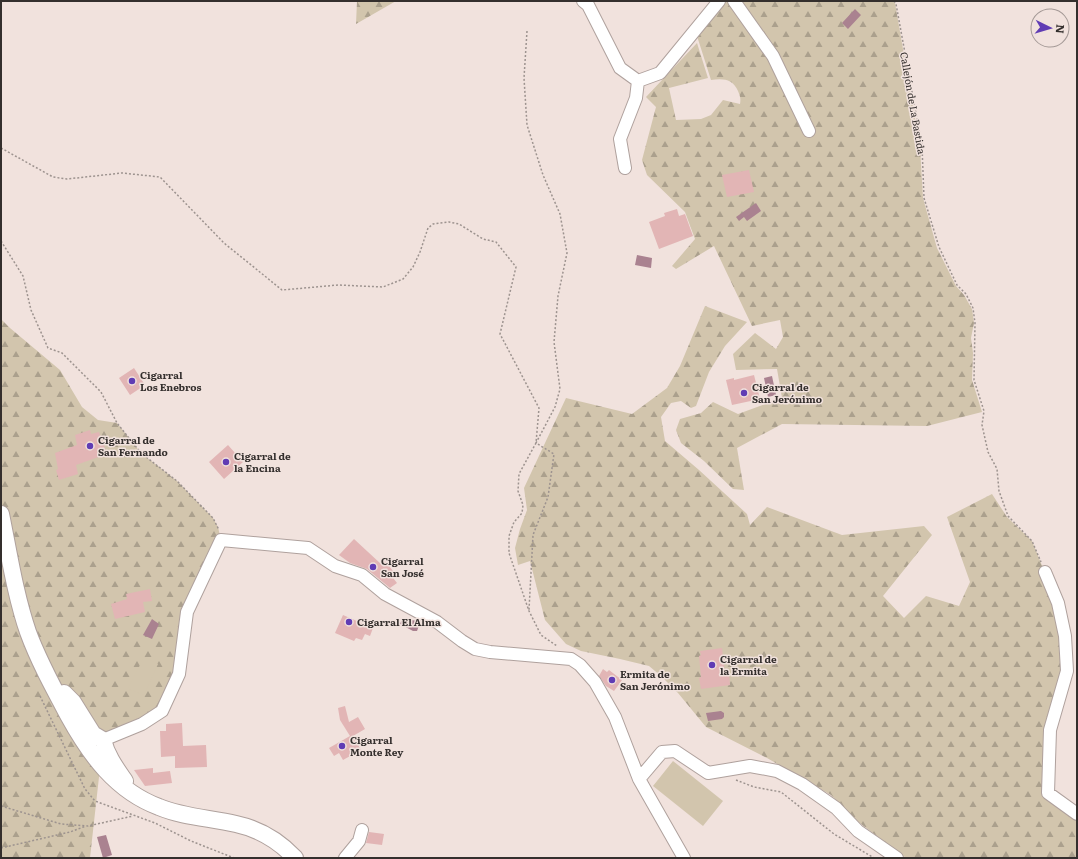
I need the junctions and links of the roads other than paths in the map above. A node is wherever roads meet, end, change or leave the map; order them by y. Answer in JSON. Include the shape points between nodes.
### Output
{"nodes":[{"id":1,"x":583,"y":1,"type":"edge"},
{"id":2,"x":719,"y":1,"type":"edge"},
{"id":3,"x":734,"y":1,"type":"edge"},
{"id":4,"x":638,"y":81,"type":"junction"},
{"id":5,"x":809,"y":131,"type":"dead end"},
{"id":6,"x":625,"y":168,"type":"dead end"},
{"id":7,"x":1,"y":514,"type":"edge"},
{"id":8,"x":1045,"y":572,"type":"road end"},
{"id":9,"x":47,"y":676,"type":"junction"},
{"id":10,"x":103,"y":740,"type":"junction"},
{"id":11,"x":639,"y":780,"type":"junction"},
{"id":12,"x":134,"y":795,"type":"junction"},
{"id":13,"x":1077,"y":814,"type":"edge"},
{"id":14,"x":362,"y":830,"type":"dead end"},
{"id":15,"x":295,"y":858,"type":"edge"},
{"id":16,"x":345,"y":858,"type":"edge"},
{"id":17,"x":684,"y":858,"type":"edge"},
{"id":18,"x":896,"y":858,"type":"edge"}],
"edges":[{"from":1,"to":4,"type":"street","via":[[588,5],[620,68]]},
{"from":2,"to":4,"type":"street","via":[[660,73]]},
{"from":3,"to":5,"type":"street","via":[[773,56]]},
{"from":4,"to":6,"type":"street","via":[[636,98],[620,139]]},
{"from":7,"to":9,"type":"main road","via":[[22,612]]},
{"from":8,"to":13,"type":"street","via":[[1058,603],[1064,629],[1067,671],[1050,730],[1048,793]]},
{"from":9,"to":10,"type":"main road","via":[[73,702],[93,734]]},
{"from":9,"to":12,"type":"main road","via":[[77,732],[97,761],[106,772]]},
{"from":10,"to":11,"type":"street","via":[[142,724],[162,711],[179,674],[187,612],[221,540],[308,548],[335,566],[362,575],[385,594],[437,622],[475,649],[571,659],[595,682],[615,716]]},
{"from":10,"to":12,"type":"main road","via":[[105,750]]},
{"from":11,"to":17,"type":"street"},
{"from":11,"to":18,"type":"street","via":[[662,752],[675,751],[708,773],[750,766],[776,771],[802,784],[836,808],[858,831]]},
{"from":12,"to":15,"type":"main road","via":[[159,808],[248,827],[273,839]]},
{"from":14,"to":16,"type":"street","via":[[359,842]]}]}
